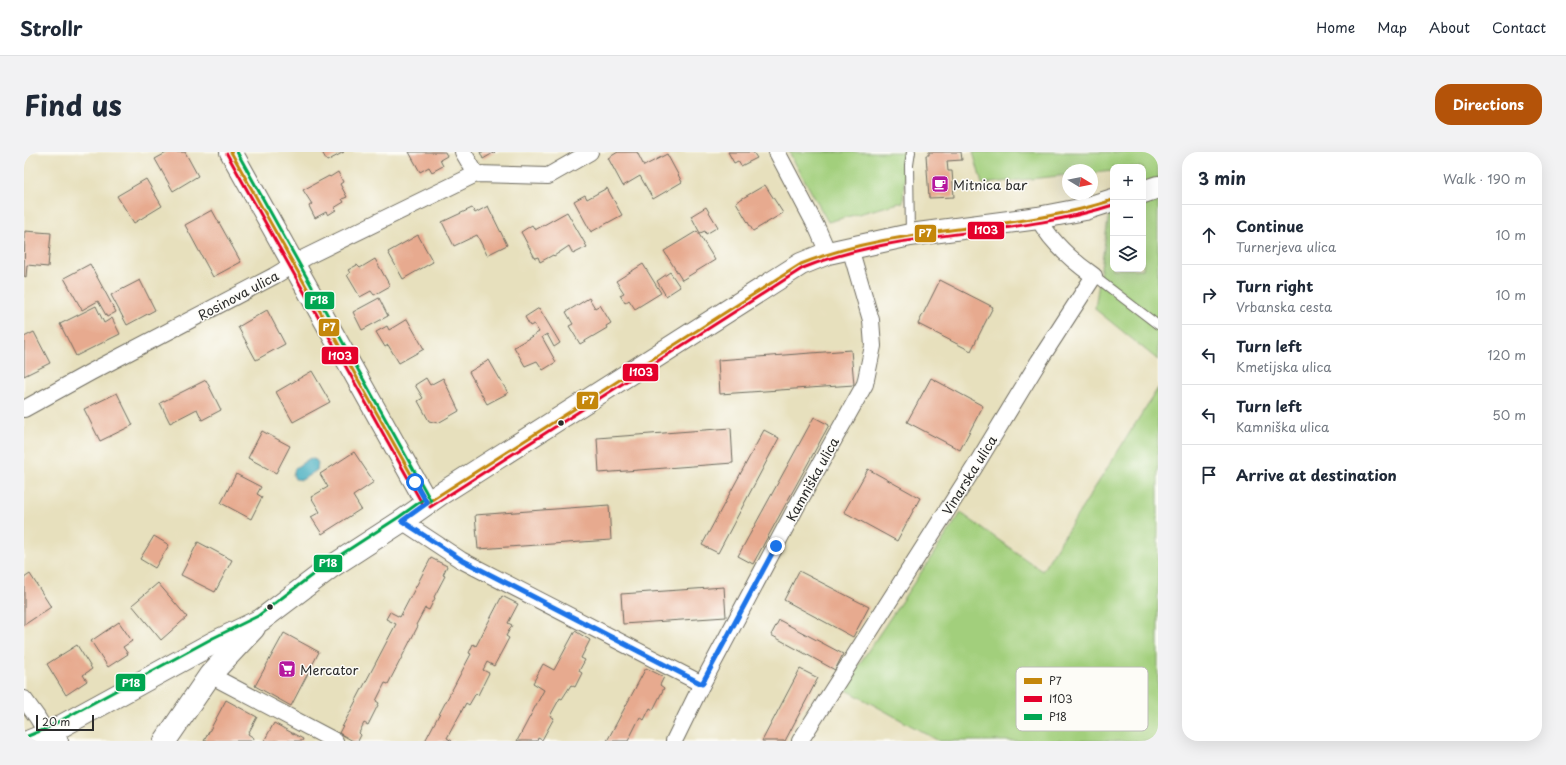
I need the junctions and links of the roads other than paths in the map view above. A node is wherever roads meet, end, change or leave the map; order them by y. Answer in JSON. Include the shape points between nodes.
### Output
{"nodes":[{"id":1,"x":231,"y":152,"type":"edge"},
{"id":2,"x":463,"y":152,"type":"edge"},
{"id":3,"x":590,"y":152,"type":"edge"},
{"id":4,"x":777,"y":152,"type":"edge"},
{"id":5,"x":911,"y":152,"type":"edge"},
{"id":6,"x":476,"y":174,"type":"junction"},
{"id":7,"x":1158,"y":187,"type":"edge"},
{"id":8,"x":1146,"y":191,"type":"edge"},
{"id":9,"x":1110,"y":201,"type":"edge"},
{"id":10,"x":1038,"y":218,"type":"junction"},
{"id":11,"x":910,"y":235,"type":"junction"},
{"id":12,"x":850,"y":248,"type":"junction"},
{"id":13,"x":828,"y":253,"type":"junction"},
{"id":14,"x":293,"y":265,"type":"junction"},
{"id":15,"x":1094,"y":276,"type":"junction"},
{"id":16,"x":1158,"y":325,"type":"edge"},
{"id":17,"x":24,"y":409,"type":"edge"},
{"id":18,"x":427,"y":503,"type":"junction"},
{"id":19,"x":402,"y":521,"type":"junction"},
{"id":20,"x":261,"y":620,"type":"junction"},
{"id":21,"x":210,"y":675,"type":"junction"},
{"id":22,"x":702,"y":684,"type":"junction"},
{"id":23,"x":24,"y":699,"type":"edge"},
{"id":24,"x":45,"y":739,"type":"edge"},
{"id":25,"x":165,"y":741,"type":"edge"},
{"id":26,"x":335,"y":741,"type":"edge"},
{"id":27,"x":674,"y":741,"type":"edge"},
{"id":28,"x":800,"y":741,"type":"edge"}],
"edges":[{"from":1,"to":14,"type":"street"},
{"from":2,"to":6,"type":"street"},
{"from":3,"to":6,"type":"street","name":"Rosinova ulica","via":[[548,176]]},
{"from":4,"to":13,"type":"street"},
{"from":5,"to":11,"type":"lane"},
{"from":6,"to":14,"type":"street","name":"Rosinova ulica","via":[[306,256]]},
{"from":7,"to":8,"type":"street"},
{"from":9,"to":10,"type":"street","via":[[1085,209]]},
{"from":10,"to":11,"type":"street"},
{"from":10,"to":15,"type":"street","via":[[1046,233]]},
{"from":11,"to":12,"type":"street"},
{"from":12,"to":13,"type":"street"},
{"from":12,"to":22,"type":"street","name":"Kamniška ulica","via":[[871,320],[873,346],[865,384]]},
{"from":13,"to":18,"type":"street","via":[[801,264]]},
{"from":14,"to":17,"type":"street","name":"Rosinova ulica"},
{"from":14,"to":18,"type":"street"},
{"from":15,"to":16,"type":"lane"},
{"from":15,"to":28,"type":"street","name":"Vinarska ulica"},
{"from":18,"to":19,"type":"street"},
{"from":19,"to":20,"type":"street","via":[[330,566]]},
{"from":19,"to":22,"type":"street","via":[[462,560]]},
{"from":20,"to":21,"type":"street"},
{"from":20,"to":24,"type":"street","via":[[215,642]]},
{"from":21,"to":25,"type":"street"},
{"from":21,"to":26,"type":"street"},
{"from":22,"to":27,"type":"street","name":"Kamniška ulica"},
{"from":23,"to":24,"type":"street","via":[[37,717]]}]}
